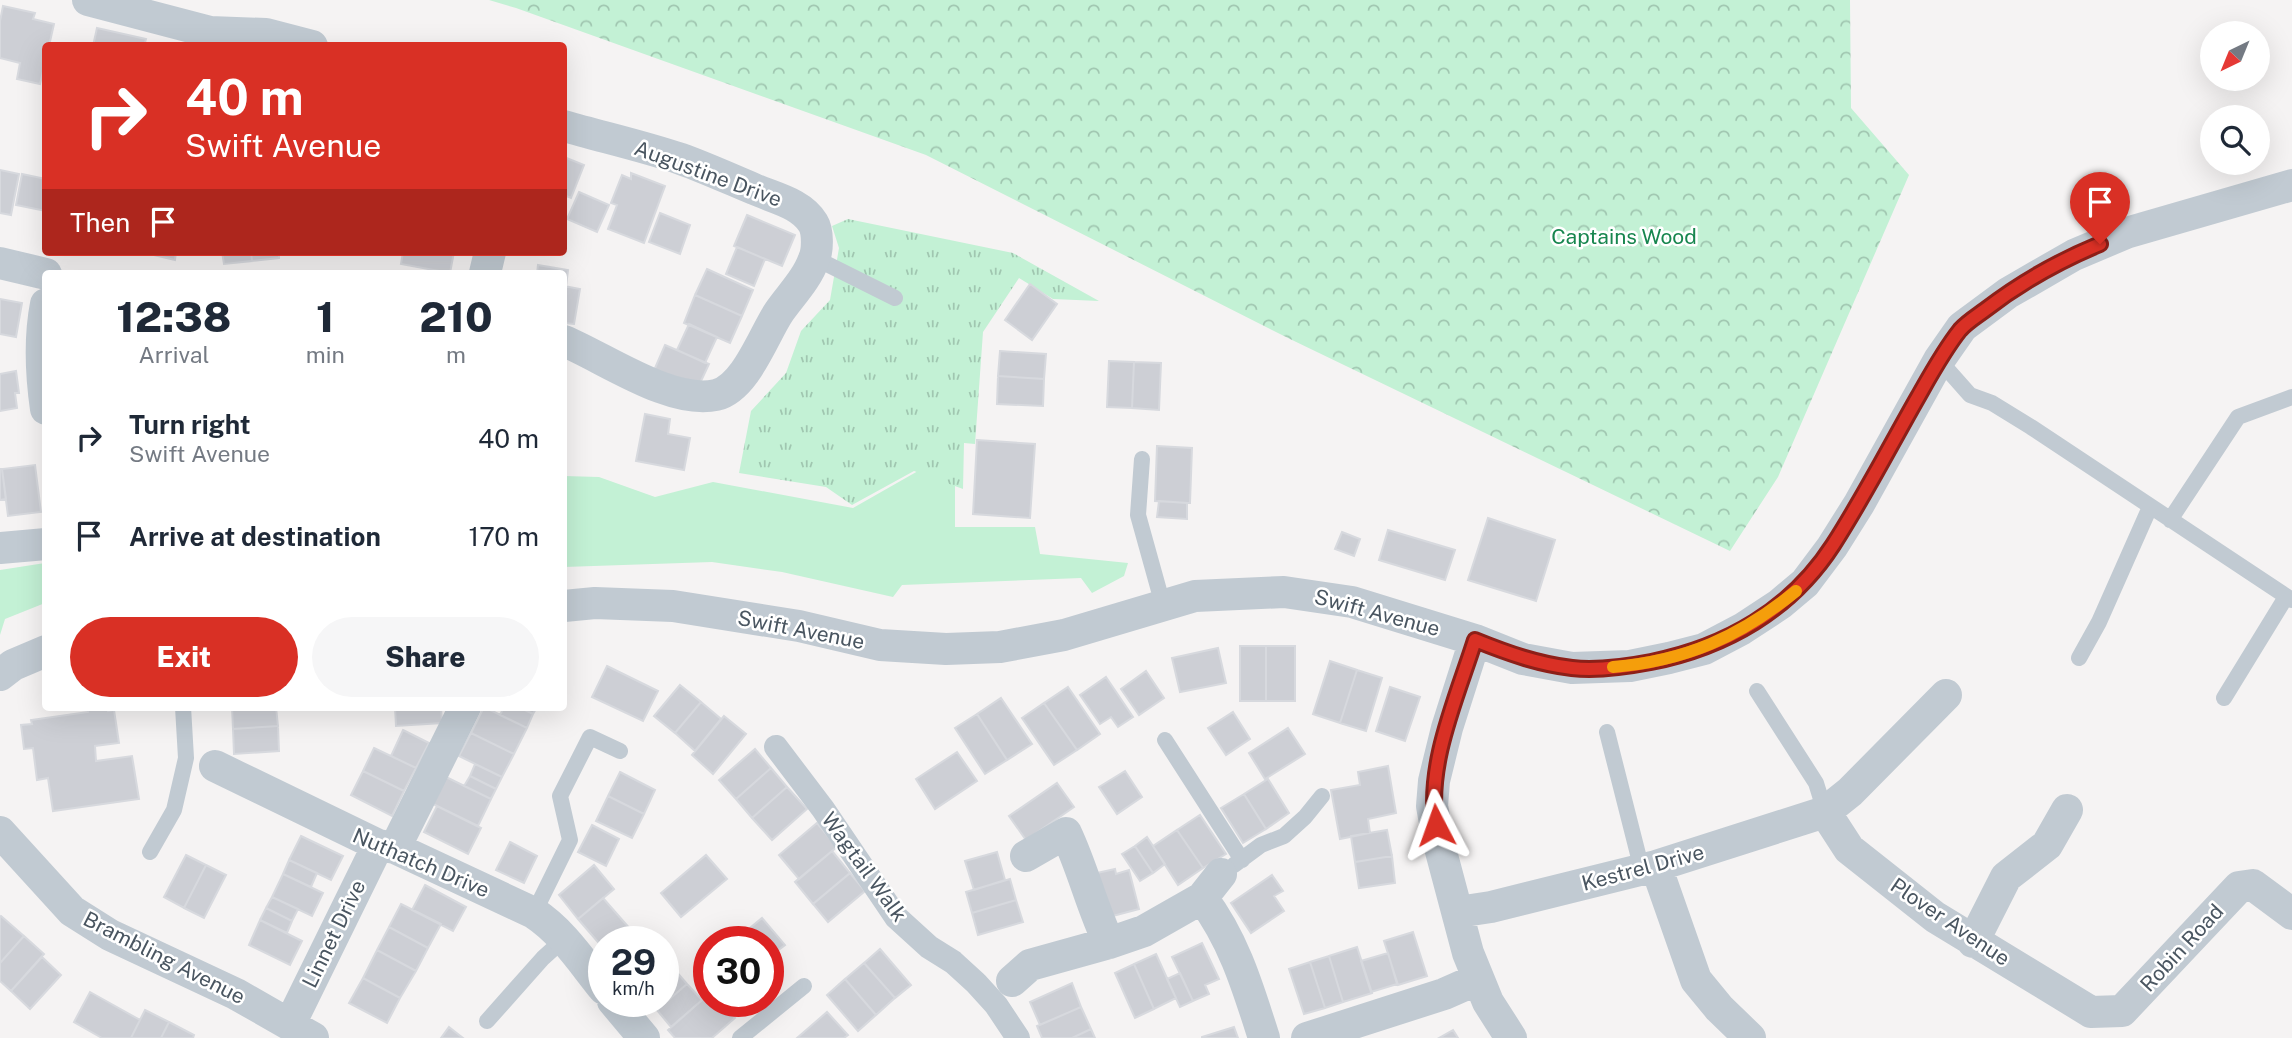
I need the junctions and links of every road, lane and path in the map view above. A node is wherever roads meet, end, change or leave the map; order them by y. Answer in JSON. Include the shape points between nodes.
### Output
{"nodes":[{"id":1,"x":88,"y":0,"type":"edge"},
{"id":2,"x":297,"y":42,"type":"edge"},
{"id":3,"x":567,"y":126,"type":"edge"},
{"id":4,"x":2292,"y":186,"type":"edge"},
{"id":5,"x":815,"y":258,"type":"junction"},
{"id":6,"x":0,"y":263,"type":"edge"},
{"id":7,"x":42,"y":273,"type":"edge"},
{"id":8,"x":895,"y":298,"type":"dead end"},
{"id":9,"x":42,"y":326,"type":"edge"},
{"id":10,"x":567,"y":342,"type":"edge"},
{"id":11,"x":1939,"y":360,"type":"junction"},
{"id":12,"x":42,"y":379,"type":"edge"},
{"id":13,"x":2292,"y":397,"type":"edge"},
{"id":14,"x":1142,"y":459,"type":"dead end"},
{"id":15,"x":2150,"y":507,"type":"junction"},
{"id":16,"x":2170,"y":520,"type":"junction"},
{"id":17,"x":42,"y":544,"type":"edge"},
{"id":18,"x":0,"y":548,"type":"edge"},
{"id":19,"x":2289,"y":598,"type":"edge"},
{"id":20,"x":1163,"y":605,"type":"junction"},
{"id":21,"x":567,"y":606,"type":"edge"},
{"id":22,"x":1475,"y":640,"type":"junction"},
{"id":23,"x":42,"y":653,"type":"edge"},
{"id":24,"x":2079,"y":658,"type":"dead end"},
{"id":25,"x":0,"y":675,"type":"edge"},
{"id":26,"x":1757,"y":691,"type":"dead end"},
{"id":27,"x":1946,"y":695,"type":"dead end"},
{"id":28,"x":2224,"y":698,"type":"dead end"},
{"id":29,"x":184,"y":711,"type":"edge"},
{"id":30,"x":463,"y":711,"type":"edge"},
{"id":31,"x":1607,"y":732,"type":"dead end"},
{"id":32,"x":1165,"y":740,"type":"dead end"},
{"id":33,"x":776,"y":747,"type":"dead end"},
{"id":34,"x":620,"y":751,"type":"dead end"},
{"id":35,"x":201,"y":762,"type":"junction"},
{"id":36,"x":1322,"y":796,"type":"dead end"},
{"id":37,"x":2067,"y":810,"type":"dead end"},
{"id":38,"x":1825,"y":812,"type":"junction"},
{"id":39,"x":0,"y":832,"type":"edge"},
{"id":40,"x":386,"y":846,"type":"junction"},
{"id":41,"x":150,"y":852,"type":"dead end"},
{"id":42,"x":1026,"y":856,"type":"dead end"},
{"id":43,"x":1649,"y":868,"type":"junction"},
{"id":44,"x":1221,"y":877,"type":"junction"},
{"id":45,"x":1458,"y":912,"type":"junction"},
{"id":46,"x":534,"y":913,"type":"junction"},
{"id":47,"x":2292,"y":915,"type":"edge"},
{"id":48,"x":564,"y":939,"type":"junction"},
{"id":49,"x":1973,"y":942,"type":"junction"},
{"id":50,"x":1109,"y":943,"type":"junction"},
{"id":51,"x":588,"y":969,"type":"edge"},
{"id":52,"x":1478,"y":979,"type":"junction"},
{"id":53,"x":1012,"y":981,"type":"dead end"},
{"id":54,"x":804,"y":986,"type":"dead end"},
{"id":55,"x":626,"y":1017,"type":"edge"},
{"id":56,"x":487,"y":1021,"type":"dead end"},
{"id":57,"x":2085,"y":1025,"type":"edge"},
{"id":58,"x":301,"y":1031,"type":"edge"},
{"id":59,"x":644,"y":1038,"type":"edge"},
{"id":60,"x":740,"y":1038,"type":"edge"},
{"id":61,"x":1018,"y":1038,"type":"edge"},
{"id":62,"x":1264,"y":1038,"type":"edge"},
{"id":63,"x":1307,"y":1038,"type":"edge"},
{"id":64,"x":1511,"y":1038,"type":"edge"},
{"id":65,"x":1751,"y":1038,"type":"edge"}],
"edges":[{"from":1,"to":2,"type":"street","via":[[210,32],[266,34]]},
{"from":3,"to":5,"type":"street","name":"Augustine Drive","via":[[681,159],[800,208],[815,224]]},
{"from":4,"to":11,"type":"street","name":"Swift Avenue","via":[[2126,233],[2074,255],[2008,293],[1962,327]]},
{"from":5,"to":8,"type":"lane"},
{"from":5,"to":10,"type":"street","via":[[756,357],[719,394],[685,394],[656,387]]},
{"from":6,"to":7,"type":"street"},
{"from":9,"to":12,"type":"street"},
{"from":11,"to":15,"type":"lane","via":[[1970,396],[1993,403]]},
{"from":11,"to":22,"type":"street","name":"Swift Avenue","via":[[1832,548],[1805,583],[1742,629],[1704,649],[1602,668],[1523,659]]},
{"from":13,"to":16,"type":"lane","via":[[2238,417]]},
{"from":14,"to":20,"type":"lane","via":[[1138,515]]},
{"from":15,"to":16,"type":"lane"},
{"from":15,"to":24,"type":"lane"},
{"from":16,"to":19,"type":"lane"},
{"from":17,"to":18,"type":"street"},
{"from":19,"to":28,"type":"lane"},
{"from":20,"to":21,"type":"street","name":"Swift Avenue","via":[[1064,635],[1000,647],[946,649],[880,645],[799,626],[673,607]]},
{"from":20,"to":22,"type":"street","name":"Swift Avenue","via":[[1195,596],[1241,592],[1314,595],[1374,608]]},
{"from":22,"to":45,"type":"street","via":[[1447,728],[1432,806]]},
{"from":23,"to":25,"type":"street"},
{"from":26,"to":38,"type":"lane","via":[[1816,783]]},
{"from":27,"to":38,"type":"street"},
{"from":29,"to":35,"type":"lane"},
{"from":30,"to":40,"type":"street","name":"Linnet Drive"},
{"from":31,"to":43,"type":"lane"},
{"from":32,"to":44,"type":"lane"},
{"from":33,"to":61,"type":"street","name":"Wagtail Walk","via":[[896,917],[976,983]]},
{"from":34,"to":46,"type":"lane","via":[[590,737],[560,796],[570,840]]},
{"from":35,"to":40,"type":"street","name":"Nuthatch Drive"},
{"from":35,"to":41,"type":"lane"},
{"from":36,"to":44,"type":"lane","via":[[1284,836],[1261,845]]},
{"from":37,"to":49,"type":"street","via":[[2047,845],[2006,877]]},
{"from":38,"to":43,"type":"street","name":"Kestrel Drive"},
{"from":38,"to":49,"type":"street","name":"Plover Avenue","via":[[1850,849]]},
{"from":39,"to":58,"type":"street","name":"Brambling Avenue","via":[[72,911],[110,935],[236,994]]},
{"from":40,"to":46,"type":"street","name":"Nuthatch Drive"},
{"from":40,"to":58,"type":"street","name":"Linnet Drive"},
{"from":42,"to":50,"type":"street","via":[[1066,833]]},
{"from":43,"to":45,"type":"street","name":"Kestrel Drive"},
{"from":43,"to":65,"type":"street","via":[[1696,981]]},
{"from":44,"to":50,"type":"street","via":[[1144,931]]},
{"from":44,"to":62,"type":"street","via":[[1221,923]]},
{"from":45,"to":52,"type":"street"},
{"from":46,"to":48,"type":"street","name":"Nuthatch Drive"},
{"from":47,"to":57,"type":"street","name":"Robin Road","via":[[2253,885],[2239,887],[2122,1011]]},
{"from":48,"to":51,"type":"street","name":"Nuthatch Drive"},
{"from":48,"to":56,"type":"lane"},
{"from":49,"to":57,"type":"street","name":"Plover Avenue"},
{"from":50,"to":53,"type":"street","via":[[1030,965]]},
{"from":52,"to":63,"type":"street"},
{"from":52,"to":64,"type":"street"},
{"from":54,"to":60,"type":"lane"},
{"from":55,"to":59,"type":"street"}]}
